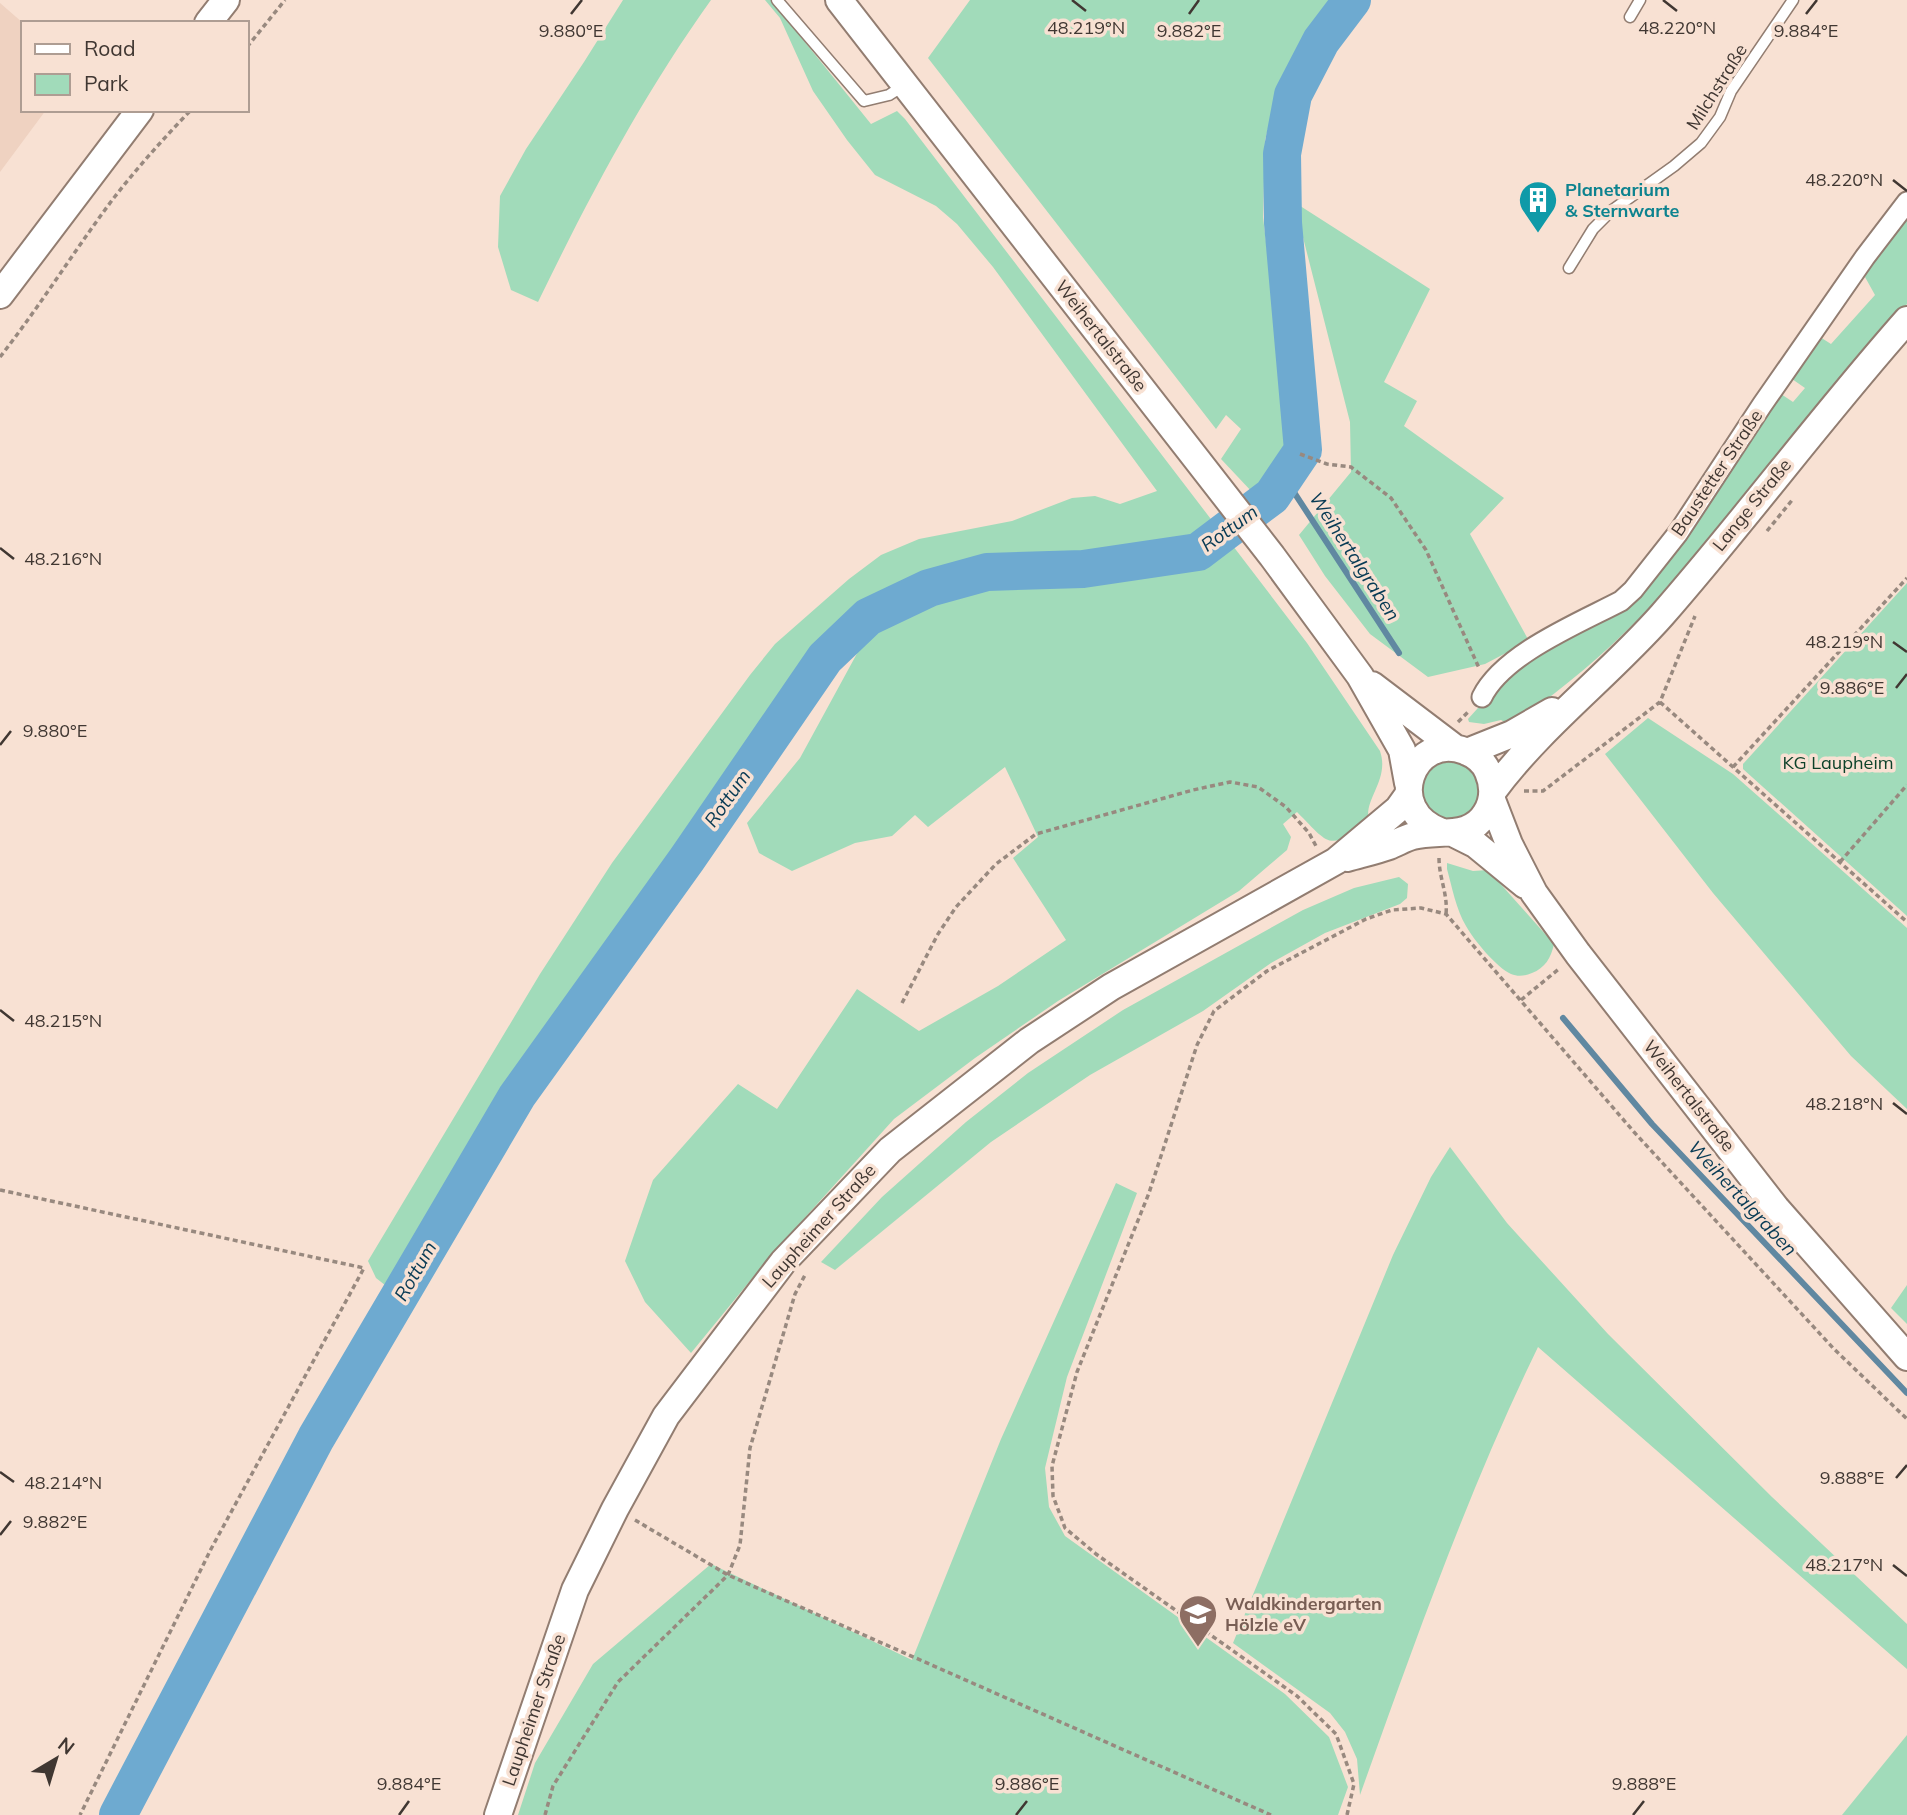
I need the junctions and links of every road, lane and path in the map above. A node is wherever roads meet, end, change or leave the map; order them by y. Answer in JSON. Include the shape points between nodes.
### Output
{"nodes":[{"id":1,"x":226,"y":0,"type":"edge"},
{"id":2,"x":285,"y":0,"type":"edge"},
{"id":3,"x":777,"y":0,"type":"edge"},
{"id":4,"x":839,"y":0,"type":"edge"},
{"id":5,"x":1640,"y":0,"type":"edge"},
{"id":6,"x":1793,"y":0,"type":"edge"},
{"id":7,"x":1630,"y":17,"type":"dead end"},
{"id":8,"x":210,"y":21,"type":"edge"},
{"id":9,"x":248,"y":46,"type":"edge"},
{"id":10,"x":906,"y":84,"type":"junction"},
{"id":11,"x":138,"y":112,"type":"edge"},
{"id":12,"x":189,"y":112,"type":"edge"},
{"id":13,"x":1907,"y":202,"type":"edge"},
{"id":14,"x":1569,"y":268,"type":"dead end"},
{"id":15,"x":0,"y":295,"type":"edge"},
{"id":16,"x":1901,"y":332,"type":"edge"},
{"id":17,"x":0,"y":357,"type":"edge"},
{"id":18,"x":1300,"y":454,"type":"dead end"},
{"id":19,"x":1907,"y":578,"type":"edge"},
{"id":20,"x":1695,"y":614,"type":"dead end"},
{"id":21,"x":1360,"y":676,"type":"junction"},
{"id":22,"x":1591,"y":685,"type":"junction"},
{"id":23,"x":1485,"y":691,"type":"joint"},
{"id":24,"x":1660,"y":702,"type":"junction"},
{"id":25,"x":1461,"y":750,"type":"junction"},
{"id":26,"x":1733,"y":766,"type":"junction"},
{"id":27,"x":1907,"y":785,"type":"edge"},
{"id":28,"x":1408,"y":789,"type":"junction"},
{"id":29,"x":1500,"y":794,"type":"junction"},
{"id":30,"x":1445,"y":841,"type":"junction"},
{"id":31,"x":1840,"y":862,"type":"junction"},
{"id":32,"x":1331,"y":864,"type":"junction"},
{"id":33,"x":1534,"y":893,"type":"junction"},
{"id":34,"x":1446,"y":914,"type":"junction"},
{"id":35,"x":1907,"y":922,"type":"edge"},
{"id":36,"x":1578,"y":954,"type":"junction"},
{"id":37,"x":1521,"y":1000,"type":"junction"},
{"id":38,"x":902,"y":1003,"type":"dead end"},
{"id":39,"x":0,"y":1191,"type":"edge"},
{"id":40,"x":808,"y":1271,"type":"dead end"},
{"id":41,"x":1907,"y":1357,"type":"edge"},
{"id":42,"x":1907,"y":1419,"type":"edge"},
{"id":43,"x":654,"y":1531,"type":"dead end"},
{"id":44,"x":728,"y":1574,"type":"junction"},
{"id":45,"x":80,"y":1815,"type":"edge"},
{"id":46,"x":498,"y":1815,"type":"edge"},
{"id":47,"x":545,"y":1815,"type":"edge"},
{"id":48,"x":1271,"y":1815,"type":"edge"},
{"id":49,"x":1347,"y":1815,"type":"edge"}],
"edges":[{"from":1,"to":8,"type":"street"},
{"from":2,"to":9,"type":"path"},
{"from":3,"to":10,"type":"lane","via":[[864,101],[889,95]]},
{"from":4,"to":10,"type":"street","name":"Weihertalstraße"},
{"from":5,"to":7,"type":"lane"},
{"from":6,"to":14,"type":"lane","name":"Milchstraße","via":[[1701,143],[1611,211],[1593,229]]},
{"from":10,"to":21,"type":"street","name":"Weihertalstraße"},
{"from":11,"to":15,"type":"street"},
{"from":12,"to":17,"type":"path","via":[[111,201]]},
{"from":13,"to":23,"type":"street","name":"Baustetter Straße","via":[[1762,405],[1678,533],[1633,590],[1518,657]]},
{"from":16,"to":22,"type":"street","name":"Lange Straße","via":[[1661,616]]},
{"from":18,"to":23,"type":"path","via":[[1351,467],[1391,498],[1426,550]]},
{"from":19,"to":26,"type":"path"},
{"from":20,"to":24,"type":"path"},
{"from":21,"to":25,"type":"street","name":"Weihertalstraße"},
{"from":21,"to":28,"type":"street","name":"Weihertalstraße","via":[[1402,750]]},
{"from":22,"to":25,"type":"street","name":"Lange Straße","via":[[1512,734]]},
{"from":22,"to":29,"type":"street","name":"Lange Straße","via":[[1518,759]]},
{"from":24,"to":26,"type":"path"},
{"from":24,"to":29,"type":"path","via":[[1543,791]]},
{"from":25,"to":28,"type":"street","via":[[1430,753],[1412,772]]},
{"from":25,"to":29,"type":"street","via":[[1479,759]]},
{"from":26,"to":31,"type":"path"},
{"from":27,"to":31,"type":"path"},
{"from":28,"to":30,"type":"street","via":[[1420,820]]},
{"from":28,"to":32,"type":"street","name":"Laupheimer Straße","via":[[1398,809]]},
{"from":29,"to":30,"type":"street","via":[[1474,826]]},
{"from":29,"to":33,"type":"street","name":"Weihertalstraße","via":[[1499,823]]},
{"from":30,"to":32,"type":"street","name":"Laupheimer Straße","via":[[1412,836]]},
{"from":30,"to":33,"type":"street","name":"Weihertalstraße","via":[[1475,844]]},
{"from":30,"to":34,"type":"path","via":[[1439,866],[1448,899]]},
{"from":31,"to":35,"type":"path"},
{"from":32,"to":38,"type":"path","via":[[1286,807],[1258,787],[1230,782],[1036,834],[996,864],[956,907]]},
{"from":32,"to":46,"type":"street","name":"Laupheimer Straße","via":[[1111,987],[1028,1041],[890,1150],[783,1262],[666,1416],[615,1509],[575,1590]]},
{"from":33,"to":36,"type":"street","name":"Weihertalstraße"},
{"from":34,"to":37,"type":"path"},
{"from":34,"to":49,"type":"path","via":[[1411,908],[1366,919],[1267,971],[1214,1012],[1197,1045],[1149,1193],[1077,1372],[1052,1466],[1052,1496],[1065,1528],[1297,1696],[1336,1734],[1354,1784]]},
{"from":36,"to":37,"type":"path"},
{"from":36,"to":41,"type":"street","name":"Weihertalstraße","via":[[1776,1208]]},
{"from":37,"to":42,"type":"path","via":[[1634,1132],[1834,1349]]},
{"from":39,"to":45,"type":"path","via":[[364,1269],[211,1549]]},
{"from":40,"to":44,"type":"path","via":[[795,1294],[750,1448],[740,1545]]},
{"from":43,"to":44,"type":"path"},
{"from":44,"to":47,"type":"path","via":[[618,1682],[553,1786]]},
{"from":44,"to":48,"type":"path"}]}
